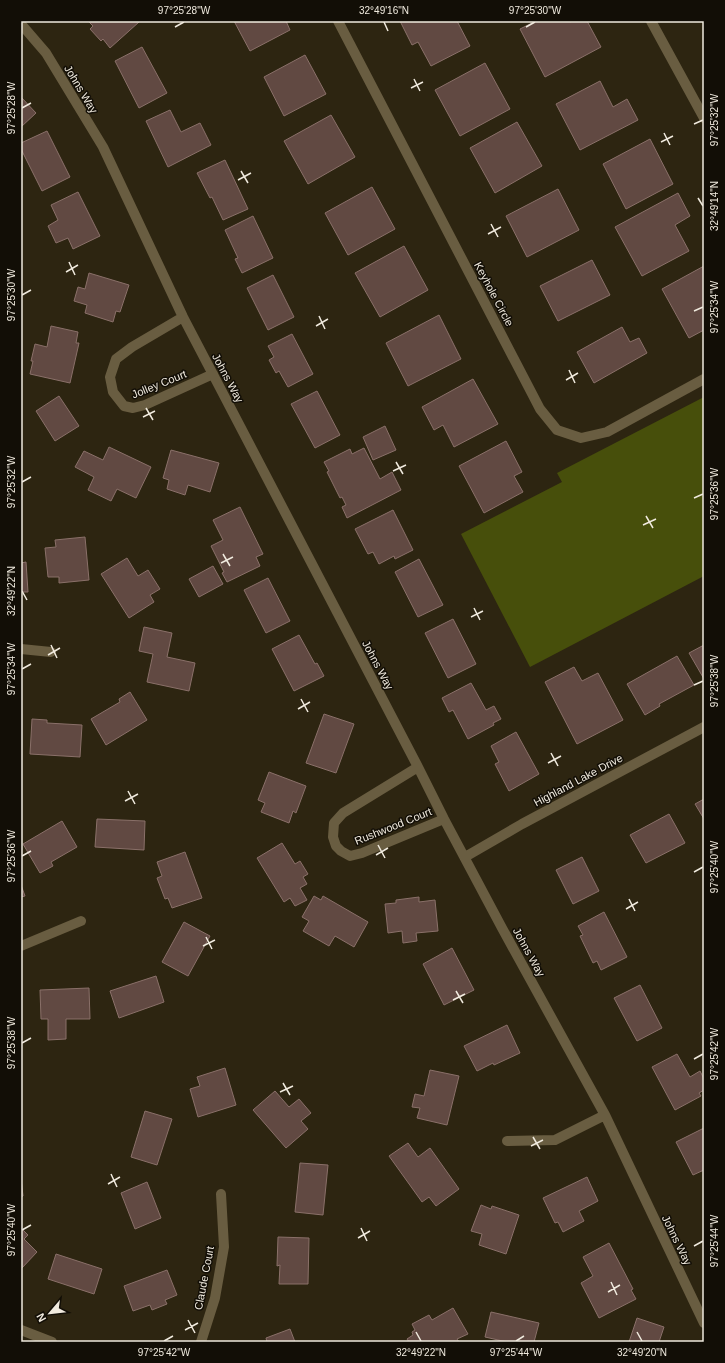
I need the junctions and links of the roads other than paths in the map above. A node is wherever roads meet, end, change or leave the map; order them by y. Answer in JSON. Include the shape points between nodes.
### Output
{"nodes":[{"id":1,"x":338,"y":21,"type":"edge"},
{"id":2,"x":651,"y":21,"type":"edge"},
{"id":3,"x":21,"y":24,"type":"edge"},
{"id":4,"x":704,"y":118,"type":"edge"},
{"id":5,"x":182,"y":317,"type":"junction"},
{"id":6,"x":213,"y":374,"type":"junction"},
{"id":7,"x":704,"y":379,"type":"edge"},
{"id":8,"x":21,"y":649,"type":"edge"},
{"id":9,"x":51,"y":652,"type":"dead end"},
{"id":10,"x":704,"y":727,"type":"edge"},
{"id":11,"x":418,"y":767,"type":"junction"},
{"id":12,"x":444,"y":819,"type":"junction"},
{"id":13,"x":465,"y":857,"type":"junction"},
{"id":14,"x":81,"y":922,"type":"dead end"},
{"id":15,"x":21,"y":946,"type":"edge"},
{"id":16,"x":604,"y":1115,"type":"junction"},
{"id":17,"x":507,"y":1141,"type":"dead end"},
{"id":18,"x":221,"y":1194,"type":"dead end"},
{"id":19,"x":704,"y":1324,"type":"edge"},
{"id":20,"x":21,"y":1330,"type":"edge"},
{"id":21,"x":52,"y":1342,"type":"edge"},
{"id":22,"x":201,"y":1342,"type":"edge"}],
"edges":[{"from":1,"to":7,"type":"street","name":"Keyhole Circle","via":[[540,409],[557,430],[581,438],[608,432]]},
{"from":2,"to":4,"type":"street"},
{"from":3,"to":5,"type":"street","name":"Johns Way","via":[[46,53],[103,147]]},
{"from":5,"to":6,"type":"street","name":"Johns Way"},
{"from":5,"to":6,"type":"street","name":"Jolley Court","via":[[116,359],[110,377],[114,392],[124,406],[133,408]]},
{"from":6,"to":11,"type":"street","name":"Johns Way"},
{"from":8,"to":9,"type":"street"},
{"from":10,"to":13,"type":"street","name":"Highland Lake Drive"},
{"from":11,"to":12,"type":"street","name":"Johns Way"},
{"from":11,"to":12,"type":"street","name":"Rushwood Court","via":[[343,813],[334,823],[333,837],[336,846],[350,856]]},
{"from":12,"to":13,"type":"street","name":"Johns Way"},
{"from":13,"to":16,"type":"street","name":"Johns Way"},
{"from":14,"to":15,"type":"street"},
{"from":16,"to":17,"type":"street","via":[[555,1140]]},
{"from":16,"to":19,"type":"street","name":"Johns Way"},
{"from":18,"to":22,"type":"street","name":"Claude Court","via":[[224,1247],[214,1298]]},
{"from":20,"to":21,"type":"street"}]}
